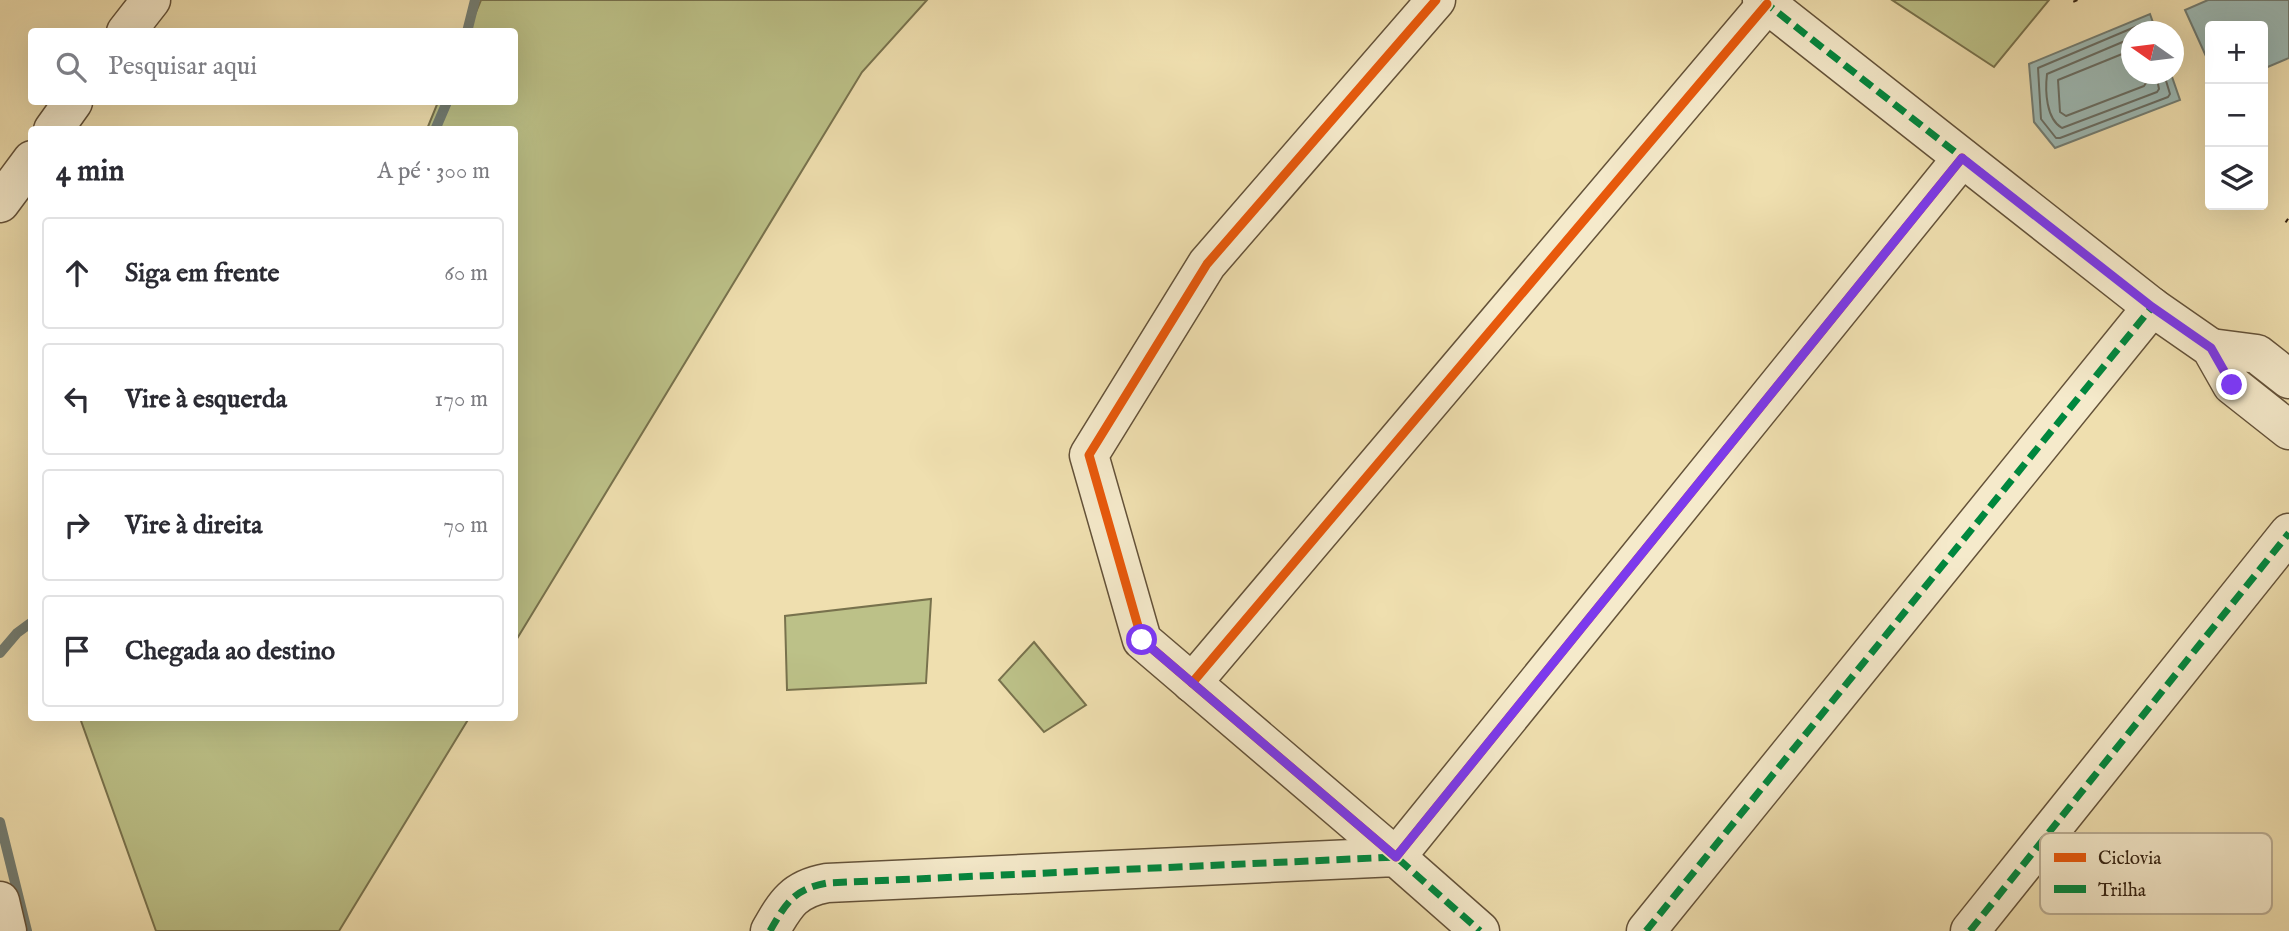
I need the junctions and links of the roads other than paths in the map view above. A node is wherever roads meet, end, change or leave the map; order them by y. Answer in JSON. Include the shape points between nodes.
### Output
{"nodes":[{"id":1,"x":151,"y":0,"type":"edge"},
{"id":2,"x":1436,"y":0,"type":"edge"},
{"id":3,"x":1764,"y":2,"type":"edge"},
{"id":4,"x":129,"y":28,"type":"edge"},
{"id":5,"x":71,"y":105,"type":"edge"},
{"id":6,"x":57,"y":126,"type":"edge"},
{"id":7,"x":1962,"y":158,"type":"junction"},
{"id":8,"x":28,"y":165,"type":"edge"},
{"id":9,"x":0,"y":203,"type":"edge"},
{"id":10,"x":2152,"y":307,"type":"junction"},
{"id":11,"x":2211,"y":348,"type":"junction"},
{"id":12,"x":2289,"y":379,"type":"edge"},
{"id":13,"x":2289,"y":430,"type":"edge"},
{"id":14,"x":2289,"y":533,"type":"edge"},
{"id":15,"x":1192,"y":683,"type":"junction"},
{"id":16,"x":2049,"y":833,"type":"edge"},
{"id":17,"x":2040,"y":844,"type":"edge"},
{"id":18,"x":1396,"y":857,"type":"junction"},
{"id":19,"x":0,"y":901,"type":"edge"},
{"id":20,"x":7,"y":931,"type":"edge"},
{"id":21,"x":770,"y":931,"type":"edge"},
{"id":22,"x":1480,"y":931,"type":"edge"},
{"id":23,"x":1646,"y":931,"type":"edge"},
{"id":24,"x":1970,"y":931,"type":"edge"}],
"edges":[{"from":1,"to":4,"type":"street"},
{"from":2,"to":15,"type":"street","via":[[1207,264],[1089,455],[1142,640]]},
{"from":3,"to":7,"type":"street"},
{"from":3,"to":15,"type":"street"},
{"from":5,"to":6,"type":"street"},
{"from":7,"to":10,"type":"street"},
{"from":7,"to":18,"type":"street"},
{"from":8,"to":9,"type":"street"},
{"from":10,"to":11,"type":"street"},
{"from":10,"to":23,"type":"street"},
{"from":11,"to":12,"type":"street","via":[[2257,354]]},
{"from":11,"to":13,"type":"street","via":[[2232,385]]},
{"from":14,"to":16,"type":"street"},
{"from":15,"to":18,"type":"street"},
{"from":17,"to":24,"type":"street"},
{"from":18,"to":21,"type":"street","via":[[827,883],[812,886],[786,903]]},
{"from":18,"to":22,"type":"street"},
{"from":19,"to":20,"type":"street"}]}
